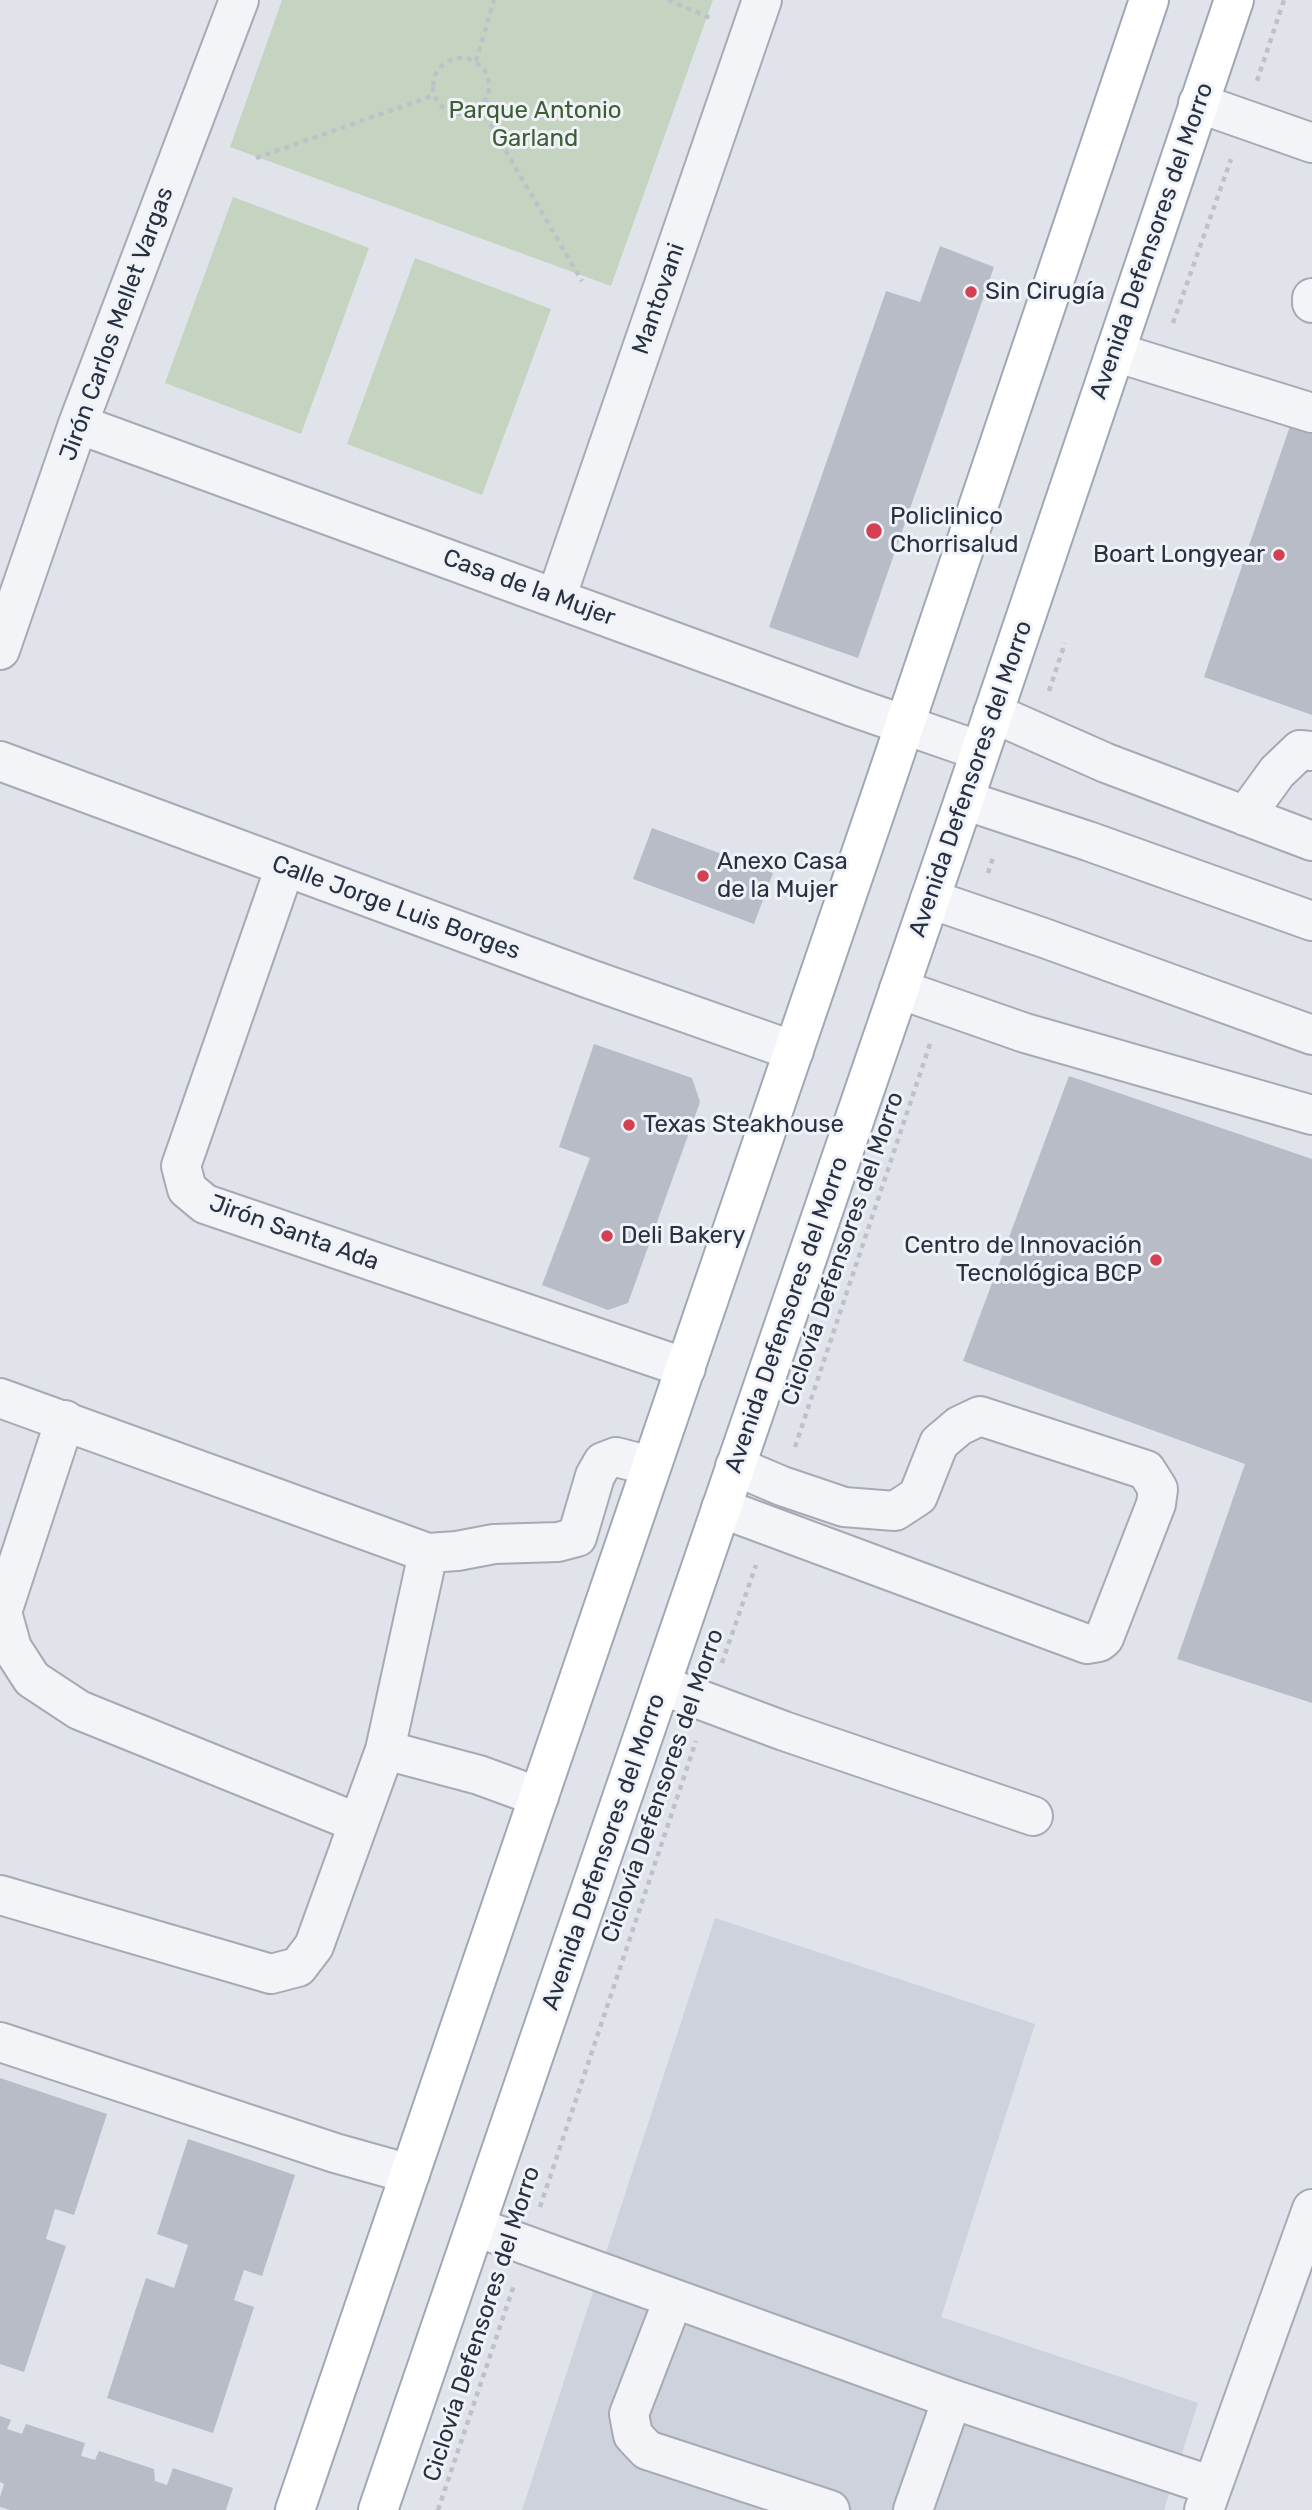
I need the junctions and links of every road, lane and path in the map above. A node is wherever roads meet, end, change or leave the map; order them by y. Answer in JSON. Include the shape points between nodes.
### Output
{"nodes":[{"id":1,"x":239,"y":0,"type":"edge"},
{"id":2,"x":494,"y":0,"type":"edge"},
{"id":3,"x":762,"y":0,"type":"edge"},
{"id":4,"x":1149,"y":0,"type":"edge"},
{"id":5,"x":1234,"y":0,"type":"edge"},
{"id":6,"x":1284,"y":0,"type":"edge"},
{"id":7,"x":476,"y":61,"type":"junction"},
{"id":8,"x":435,"y":95,"type":"junction"},
{"id":9,"x":1198,"y":103,"type":"junction"},
{"id":10,"x":480,"y":107,"type":"junction"},
{"id":11,"x":1245,"y":119,"type":"junction"},
{"id":12,"x":1312,"y":143,"type":"edge"},
{"id":13,"x":257,"y":158,"type":"dead end"},
{"id":14,"x":582,"y":281,"type":"dead end"},
{"id":15,"x":1115,"y":352,"type":"junction"},
{"id":16,"x":1159,"y":364,"type":"junction"},
{"id":17,"x":1312,"y":413,"type":"edge"},
{"id":18,"x":78,"y":424,"type":"junction"},
{"id":19,"x":556,"y":598,"type":"junction"},
{"id":20,"x":1066,"y":641,"type":"dead end"},
{"id":21,"x":0,"y":650,"type":"edge"},
{"id":22,"x":993,"y":713,"type":"junction"},
{"id":23,"x":905,"y":725,"type":"junction"},
{"id":24,"x":1035,"y":733,"type":"junction"},
{"id":25,"x":980,"y":751,"type":"junction"},
{"id":26,"x":1312,"y":751,"type":"edge"},
{"id":27,"x":0,"y":761,"type":"edge"},
{"id":28,"x":964,"y":800,"type":"junction"},
{"id":29,"x":1007,"y":814,"type":"junction"},
{"id":30,"x":1245,"y":816,"type":"junction"},
{"id":31,"x":1312,"y":841,"type":"edge"},
{"id":32,"x":285,"y":867,"type":"junction"},
{"id":33,"x":930,"y":899,"type":"junction"},
{"id":34,"x":974,"y":915,"type":"junction"},
{"id":35,"x":1312,"y":921,"type":"edge"},
{"id":36,"x":899,"y":989,"type":"junction"},
{"id":37,"x":943,"y":1006,"type":"junction"},
{"id":38,"x":1312,"y":1035,"type":"edge"},
{"id":39,"x":794,"y":1051,"type":"junction"},
{"id":40,"x":1312,"y":1115,"type":"edge"},
{"id":41,"x":685,"y":1368,"type":"junction"},
{"id":42,"x":0,"y":1398,"type":"edge"},
{"id":43,"x":65,"y":1420,"type":"junction"},
{"id":44,"x":651,"y":1466,"type":"junction"},
{"id":45,"x":735,"y":1466,"type":"junction"},
{"id":46,"x":782,"y":1486,"type":"junction"},
{"id":47,"x":721,"y":1508,"type":"junction"},
{"id":48,"x":769,"y":1525,"type":"junction"},
{"id":49,"x":428,"y":1553,"type":"junction"},
{"id":50,"x":661,"y":1685,"type":"junction"},
{"id":51,"x":709,"y":1703,"type":"junction"},
{"id":52,"x":385,"y":1750,"type":"junction"},
{"id":53,"x":539,"y":1797,"type":"junction"},
{"id":54,"x":1033,"y":1816,"type":"dead end"},
{"id":55,"x":358,"y":1823,"type":"junction"},
{"id":56,"x":0,"y":1895,"type":"edge"},
{"id":57,"x":0,"y":2042,"type":"edge"},
{"id":58,"x":410,"y":2174,"type":"junction"},
{"id":59,"x":1312,"y":2209,"type":"edge"},
{"id":60,"x":475,"y":2227,"type":"junction"},
{"id":61,"x":527,"y":2246,"type":"junction"},
{"id":62,"x":673,"y":2300,"type":"junction"},
{"id":63,"x":952,"y":2399,"type":"junction"},
{"id":64,"x":1208,"y":2498,"type":"edge"},
{"id":65,"x":295,"y":2510,"type":"edge"},
{"id":66,"x":378,"y":2510,"type":"edge"},
{"id":67,"x":438,"y":2510,"type":"edge"},
{"id":68,"x":830,"y":2510,"type":"edge"},
{"id":69,"x":913,"y":2510,"type":"edge"}],
"edges":[{"from":1,"to":18,"type":"street","name":"Jirón Carlos Mellet Vargas"},
{"from":2,"to":7,"type":"path"},
{"from":3,"to":19,"type":"street","name":"Mantovani"},
{"from":4,"to":23,"type":"main road"},
{"from":5,"to":9,"type":"main road","name":"Avenida Defensores del Morro"},
{"from":6,"to":11,"type":"path"},
{"from":7,"to":8,"type":"path","via":[[447,61],[435,76]]},
{"from":7,"to":10,"type":"path","via":[[489,84]]},
{"from":8,"to":10,"type":"path","via":[[455,114]]},
{"from":8,"to":13,"type":"path"},
{"from":9,"to":11,"type":"street"},
{"from":9,"to":15,"type":"main road","name":"Avenida Defensores del Morro"},
{"from":10,"to":14,"type":"path"},
{"from":11,"to":12,"type":"street"},
{"from":11,"to":16,"type":"path"},
{"from":15,"to":16,"type":"street"},
{"from":15,"to":22,"type":"main road","name":"Avenida Defensores del Morro"},
{"from":16,"to":17,"type":"street"},
{"from":18,"to":19,"type":"street","name":"Casa de la Mujer"},
{"from":18,"to":21,"type":"street","name":"Jirón Carlos Mellet Vargas"},
{"from":19,"to":23,"type":"street","name":"Casa de la Mujer"},
{"from":20,"to":24,"type":"path"},
{"from":22,"to":24,"type":"street"},
{"from":22,"to":25,"type":"main road","name":"Avenida Defensores del Morro"},
{"from":23,"to":25,"type":"street","name":"Casa de la Mujer"},
{"from":23,"to":39,"type":"main road"},
{"from":24,"to":30,"type":"street"},
{"from":25,"to":28,"type":"main road","name":"Avenida Defensores del Morro"},
{"from":26,"to":30,"type":"street","via":[[1300,750],[1277,772]]},
{"from":27,"to":32,"type":"street","name":"Calle Jorge Luis Borges"},
{"from":28,"to":29,"type":"street"},
{"from":28,"to":33,"type":"main road","name":"Avenida Defensores del Morro"},
{"from":29,"to":34,"type":"path"},
{"from":29,"to":35,"type":"street"},
{"from":30,"to":31,"type":"street"},
{"from":32,"to":39,"type":"street","name":"Calle Jorge Luis Borges"},
{"from":32,"to":41,"type":"street","name":"Jirón Santa Ada","via":[[181,1166],[187,1189],[205,1204]]},
{"from":33,"to":34,"type":"street"},
{"from":33,"to":36,"type":"main road","name":"Avenida Defensores del Morro"},
{"from":34,"to":38,"type":"street"},
{"from":36,"to":37,"type":"street"},
{"from":36,"to":45,"type":"main road","name":"Avenida Defensores del Morro"},
{"from":37,"to":40,"type":"street"},
{"from":37,"to":46,"type":"path","name":"Ciclovía Defensores del Morro"},
{"from":39,"to":41,"type":"main road"},
{"from":41,"to":44,"type":"main road"},
{"from":42,"to":43,"type":"street"},
{"from":43,"to":49,"type":"street"},
{"from":43,"to":55,"type":"street","via":[[2,1612],[12,1648],[32,1679],[79,1710]]},
{"from":44,"to":49,"type":"street","via":[[616,1457],[603,1462],[577,1537]]},
{"from":44,"to":53,"type":"main road"},
{"from":45,"to":46,"type":"street"},
{"from":45,"to":47,"type":"main road","name":"Avenida Defensores del Morro"},
{"from":46,"to":48,"type":"street","via":[[844,1507],[895,1511],[918,1496],[939,1443],[980,1416],[1146,1470],[1158,1489],[1104,1638],[1087,1644]]},
{"from":47,"to":48,"type":"street"},
{"from":47,"to":50,"type":"main road","name":"Avenida Defensores del Morro"},
{"from":48,"to":51,"type":"path","name":"Ciclovía Defensores del Morro"},
{"from":49,"to":52,"type":"street"},
{"from":50,"to":51,"type":"street"},
{"from":50,"to":60,"type":"main road","name":"Avenida Defensores del Morro"},
{"from":51,"to":54,"type":"street"},
{"from":51,"to":61,"type":"path","name":"Ciclovía Defensores del Morro"},
{"from":52,"to":53,"type":"street","via":[[479,1775]]},
{"from":52,"to":55,"type":"street"},
{"from":53,"to":58,"type":"main road"},
{"from":55,"to":56,"type":"street","via":[[314,1946],[298,1967],[271,1974]]},
{"from":57,"to":58,"type":"street"},
{"from":58,"to":65,"type":"main road"},
{"from":59,"to":64,"type":"street"},
{"from":60,"to":61,"type":"street"},
{"from":60,"to":66,"type":"main road","name":"Avenida Defensores del Morro"},
{"from":61,"to":62,"type":"street"},
{"from":61,"to":67,"type":"path","name":"Ciclovía Defensores del Morro"},
{"from":62,"to":63,"type":"street"},
{"from":62,"to":68,"type":"street","via":[[629,2414],[633,2435],[647,2450]]},
{"from":63,"to":64,"type":"street"},
{"from":63,"to":69,"type":"street"}]}
